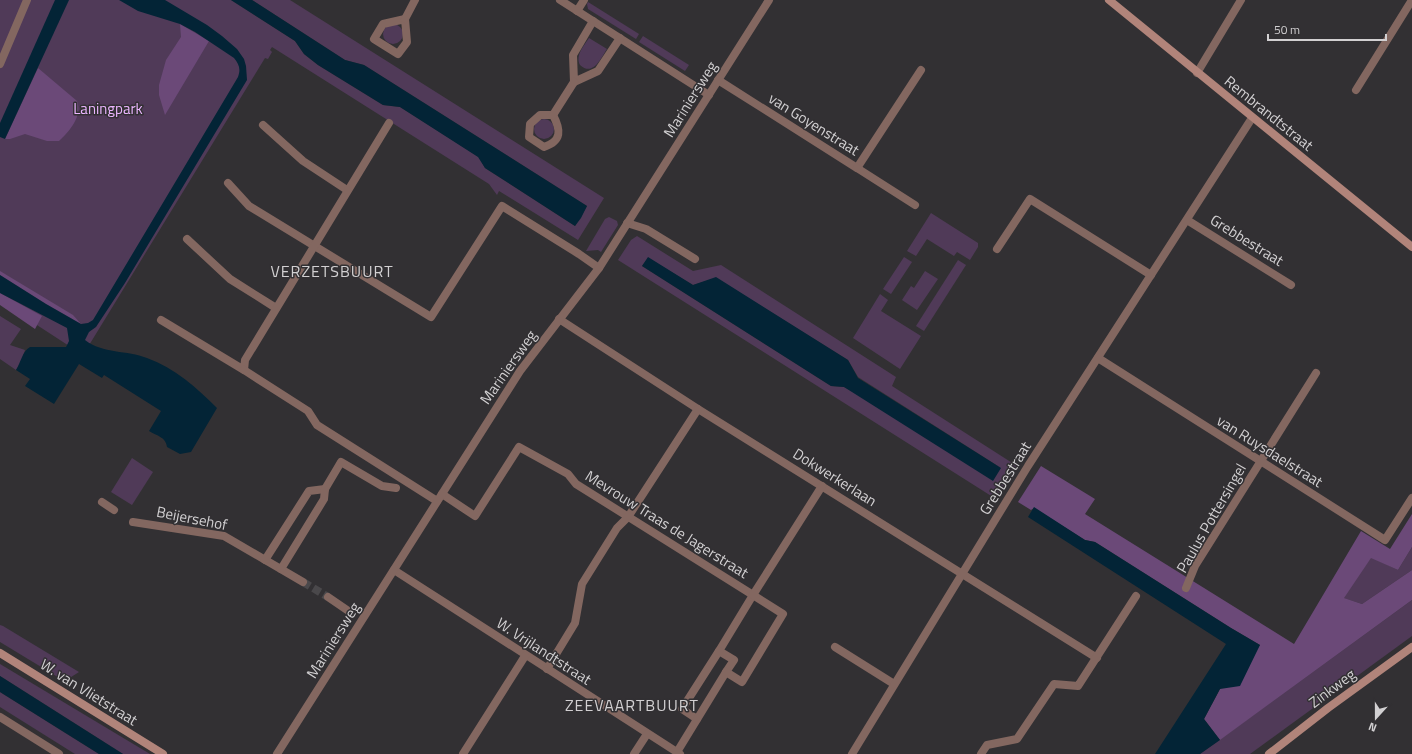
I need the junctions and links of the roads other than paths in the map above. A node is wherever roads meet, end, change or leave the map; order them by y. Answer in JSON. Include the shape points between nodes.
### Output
{"nodes":[{"id":1,"x":27,"y":0,"type":"edge"},
{"id":2,"x":415,"y":0,"type":"edge"},
{"id":3,"x":560,"y":0,"type":"edge"},
{"id":4,"x":584,"y":0,"type":"edge"},
{"id":5,"x":769,"y":0,"type":"edge"},
{"id":6,"x":1109,"y":0,"type":"edge"},
{"id":7,"x":1241,"y":0,"type":"edge"},
{"id":8,"x":1412,"y":0,"type":"edge"},
{"id":9,"x":577,"y":11,"type":"junction"},
{"id":10,"x":405,"y":18,"type":"junction"},
{"id":11,"x":593,"y":21,"type":"junction"},
{"id":12,"x":620,"y":38,"type":"junction"},
{"id":13,"x":0,"y":64,"type":"edge"},
{"id":14,"x":921,"y":70,"type":"dead end"},
{"id":15,"x":1197,"y":72,"type":"junction"},
{"id":16,"x":718,"y":80,"type":"junction"},
{"id":17,"x":574,"y":82,"type":"junction"},
{"id":18,"x":1356,"y":90,"type":"dead end"},
{"id":19,"x":710,"y":95,"type":"junction"},
{"id":20,"x":553,"y":115,"type":"dead end"},
{"id":21,"x":1252,"y":118,"type":"junction"},
{"id":22,"x":389,"y":123,"type":"dead end"},
{"id":23,"x":263,"y":125,"type":"dead end"},
{"id":24,"x":857,"y":168,"type":"junction"},
{"id":25,"x":228,"y":183,"type":"dead end"},
{"id":26,"x":348,"y":190,"type":"junction"},
{"id":27,"x":915,"y":205,"type":"dead end"},
{"id":28,"x":1187,"y":220,"type":"junction"},
{"id":29,"x":627,"y":224,"type":"junction"},
{"id":30,"x":187,"y":239,"type":"dead end"},
{"id":31,"x":314,"y":246,"type":"junction"},
{"id":32,"x":1412,"y":247,"type":"edge"},
{"id":33,"x":997,"y":249,"type":"dead end"},
{"id":34,"x":695,"y":259,"type":"dead end"},
{"id":35,"x":599,"y":268,"type":"junction"},
{"id":36,"x":1151,"y":275,"type":"junction"},
{"id":37,"x":1291,"y":285,"type":"dead end"},
{"id":38,"x":276,"y":308,"type":"junction"},
{"id":39,"x":559,"y":319,"type":"junction"},
{"id":40,"x":161,"y":320,"type":"dead end"},
{"id":41,"x":1098,"y":358,"type":"junction"},
{"id":42,"x":244,"y":370,"type":"junction"},
{"id":43,"x":1316,"y":373,"type":"dead end"},
{"id":44,"x":698,"y":409,"type":"junction"},
{"id":45,"x":1260,"y":462,"type":"junction"},
{"id":46,"x":822,"y":486,"type":"junction"},
{"id":47,"x":396,"y":488,"type":"dead end"},
{"id":48,"x":325,"y":489,"type":"junction"},
{"id":49,"x":439,"y":497,"type":"junction"},
{"id":50,"x":1412,"y":498,"type":"edge"},
{"id":51,"x":102,"y":502,"type":"dead end"},
{"id":52,"x":114,"y":510,"type":"dead end"},
{"id":53,"x":628,"y":517,"type":"junction"},
{"id":54,"x":133,"y":522,"type":"dead end"},
{"id":55,"x":265,"y":560,"type":"junction"},
{"id":56,"x":281,"y":569,"type":"junction"},
{"id":57,"x":394,"y":570,"type":"junction"},
{"id":58,"x":963,"y":574,"type":"junction"},
{"id":59,"x":303,"y":582,"type":"tunnel mouth"},
{"id":60,"x":1186,"y":588,"type":"dead end"},
{"id":61,"x":753,"y":594,"type":"junction"},
{"id":62,"x":1136,"y":596,"type":"dead end"},
{"id":63,"x":328,"y":597,"type":"tunnel mouth"},
{"id":64,"x":347,"y":610,"type":"dead end"},
{"id":65,"x":835,"y":647,"type":"dead end"},
{"id":66,"x":1412,"y":647,"type":"edge"},
{"id":67,"x":719,"y":651,"type":"junction"},
{"id":68,"x":0,"y":653,"type":"edge"},
{"id":69,"x":525,"y":656,"type":"junction"},
{"id":70,"x":1097,"y":658,"type":"junction"},
{"id":71,"x":547,"y":669,"type":"junction"},
{"id":72,"x":726,"y":672,"type":"junction"},
{"id":73,"x":894,"y":684,"type":"junction"},
{"id":74,"x":0,"y":717,"type":"edge"},
{"id":75,"x":697,"y":719,"type":"junction"},
{"id":76,"x":647,"y":734,"type":"junction"},
{"id":77,"x":678,"y":753,"type":"edge"},
{"id":78,"x":59,"y":754,"type":"edge"},
{"id":79,"x":163,"y":754,"type":"edge"},
{"id":80,"x":277,"y":754,"type":"edge"},
{"id":81,"x":463,"y":754,"type":"edge"},
{"id":82,"x":634,"y":754,"type":"edge"},
{"id":83,"x":852,"y":754,"type":"edge"},
{"id":84,"x":981,"y":754,"type":"edge"},
{"id":85,"x":1269,"y":754,"type":"edge"}],
"edges":[{"from":1,"to":13,"type":"street"},
{"from":2,"to":10,"type":"street"},
{"from":3,"to":9,"type":"street"},
{"from":4,"to":9,"type":"street"},
{"from":5,"to":16,"type":"street","name":"Mariniersweg"},
{"from":6,"to":15,"type":"street","name":"Rembrandtstraat"},
{"from":7,"to":15,"type":"street"},
{"from":8,"to":18,"type":"street"},
{"from":9,"to":11,"type":"street"},
{"from":10,"to":10,"type":"street","via":[[406,42],[398,54],[374,39],[383,24]]},
{"from":11,"to":12,"type":"street"},
{"from":11,"to":17,"type":"street","via":[[573,55]]},
{"from":12,"to":17,"type":"street","via":[[598,71]]},
{"from":12,"to":19,"type":"street"},
{"from":14,"to":24,"type":"street","name":"van Goyenstraat"},
{"from":15,"to":21,"type":"street","name":"Rembrandtstraat"},
{"from":16,"to":19,"type":"street","name":"Mariniersweg"},
{"from":16,"to":24,"type":"street","name":"van Goyenstraat"},
{"from":17,"to":20,"type":"street"},
{"from":19,"to":29,"type":"street","name":"Mariniersweg"},
{"from":21,"to":28,"type":"street","name":"Grebbestraat"},
{"from":21,"to":32,"type":"street","name":"Rembrandtstraat"},
{"from":22,"to":26,"type":"street"},
{"from":23,"to":26,"type":"street","via":[[303,161]]},
{"from":24,"to":27,"type":"street"},
{"from":25,"to":31,"type":"street","via":[[249,206]]},
{"from":26,"to":31,"type":"street"},
{"from":28,"to":36,"type":"street","name":"Grebbestraat"},
{"from":28,"to":37,"type":"street","name":"Grebbestraat"},
{"from":29,"to":34,"type":"street","via":[[646,228]]},
{"from":29,"to":35,"type":"street","name":"Mariniersweg"},
{"from":30,"to":38,"type":"street","via":[[230,279]]},
{"from":31,"to":35,"type":"street","via":[[432,317],[502,206]]},
{"from":31,"to":38,"type":"street"},
{"from":33,"to":36,"type":"street","via":[[1030,199]]},
{"from":35,"to":39,"type":"street","name":"Mariniersweg"},
{"from":36,"to":41,"type":"street","name":"Grebbestraat"},
{"from":38,"to":42,"type":"street","via":[[245,360]]},
{"from":39,"to":44,"type":"street","name":"Dokwerkerlaan"},
{"from":39,"to":49,"type":"street","name":"Mariniersweg","via":[[520,371]]},
{"from":40,"to":42,"type":"street"},
{"from":41,"to":45,"type":"street","name":"van Ruysdaelstraat"},
{"from":41,"to":58,"type":"street","name":"Grebbestraat","via":[[1028,466]]},
{"from":42,"to":49,"type":"street","via":[[308,411],[317,426]]},
{"from":43,"to":45,"type":"street","name":"Paulus Pottersingel"},
{"from":44,"to":46,"type":"street","name":"Dokwerkerlaan"},
{"from":44,"to":53,"type":"street"},
{"from":45,"to":50,"type":"street","name":"van Ruysdaelstraat","via":[[1385,540]]},
{"from":45,"to":60,"type":"street","name":"Paulus Pottersingel","via":[[1195,566]]},
{"from":46,"to":58,"type":"street","name":"Dokwerkerlaan"},
{"from":46,"to":61,"type":"street"},
{"from":47,"to":48,"type":"street","via":[[382,486],[341,462]]},
{"from":48,"to":55,"type":"street","via":[[309,491]]},
{"from":48,"to":56,"type":"street","via":[[324,499]]},
{"from":49,"to":53,"type":"street","name":"Mevrouw Traas de Jagerstraat","via":[[475,516],[519,447],[568,474],[576,484]]},
{"from":49,"to":57,"type":"street","name":"Mariniersweg"},
{"from":51,"to":52,"type":"street"},
{"from":53,"to":61,"type":"street","name":"Mevrouw Traas de Jagerstraat"},
{"from":53,"to":71,"type":"street","via":[[617,528],[582,584],[575,623]]},
{"from":54,"to":55,"type":"street","name":"Beijersehof","via":[[224,536]]},
{"from":55,"to":56,"type":"street","name":"Beijersehof"},
{"from":56,"to":59,"type":"street","name":"Beijersehof"},
{"from":57,"to":69,"type":"street","name":"W. Vrijlandtstraat"},
{"from":57,"to":80,"type":"street","name":"Mariniersweg"},
{"from":58,"to":70,"type":"street","name":"Dokwerkerlaan"},
{"from":58,"to":73,"type":"street","name":"Grebbestraat"},
{"from":61,"to":67,"type":"street"},
{"from":61,"to":72,"type":"street","name":"Mevrouw Traas de Jagerstraat","via":[[783,614],[742,682]]},
{"from":62,"to":70,"type":"street"},
{"from":63,"to":64,"type":"street"},
{"from":65,"to":73,"type":"street"},
{"from":66,"to":85,"type":"street","name":"Zinkweg"},
{"from":67,"to":72,"type":"street","via":[[734,660]]},
{"from":67,"to":75,"type":"street","via":[[682,709]]},
{"from":68,"to":79,"type":"street","name":"W. van Vlietstraat"},
{"from":69,"to":71,"type":"street","name":"W. Vrijlandtstraat"},
{"from":69,"to":81,"type":"street"},
{"from":70,"to":84,"type":"street","via":[[1078,686],[1054,684],[1018,739],[987,745]]},
{"from":71,"to":76,"type":"street","name":"W. Vrijlandtstraat"},
{"from":72,"to":75,"type":"street"},
{"from":73,"to":83,"type":"street","name":"Grebbestraat"},
{"from":74,"to":78,"type":"street"},
{"from":75,"to":77,"type":"street"},
{"from":76,"to":77,"type":"street","name":"W. Vrijlandtstraat"},
{"from":76,"to":82,"type":"street"}]}
